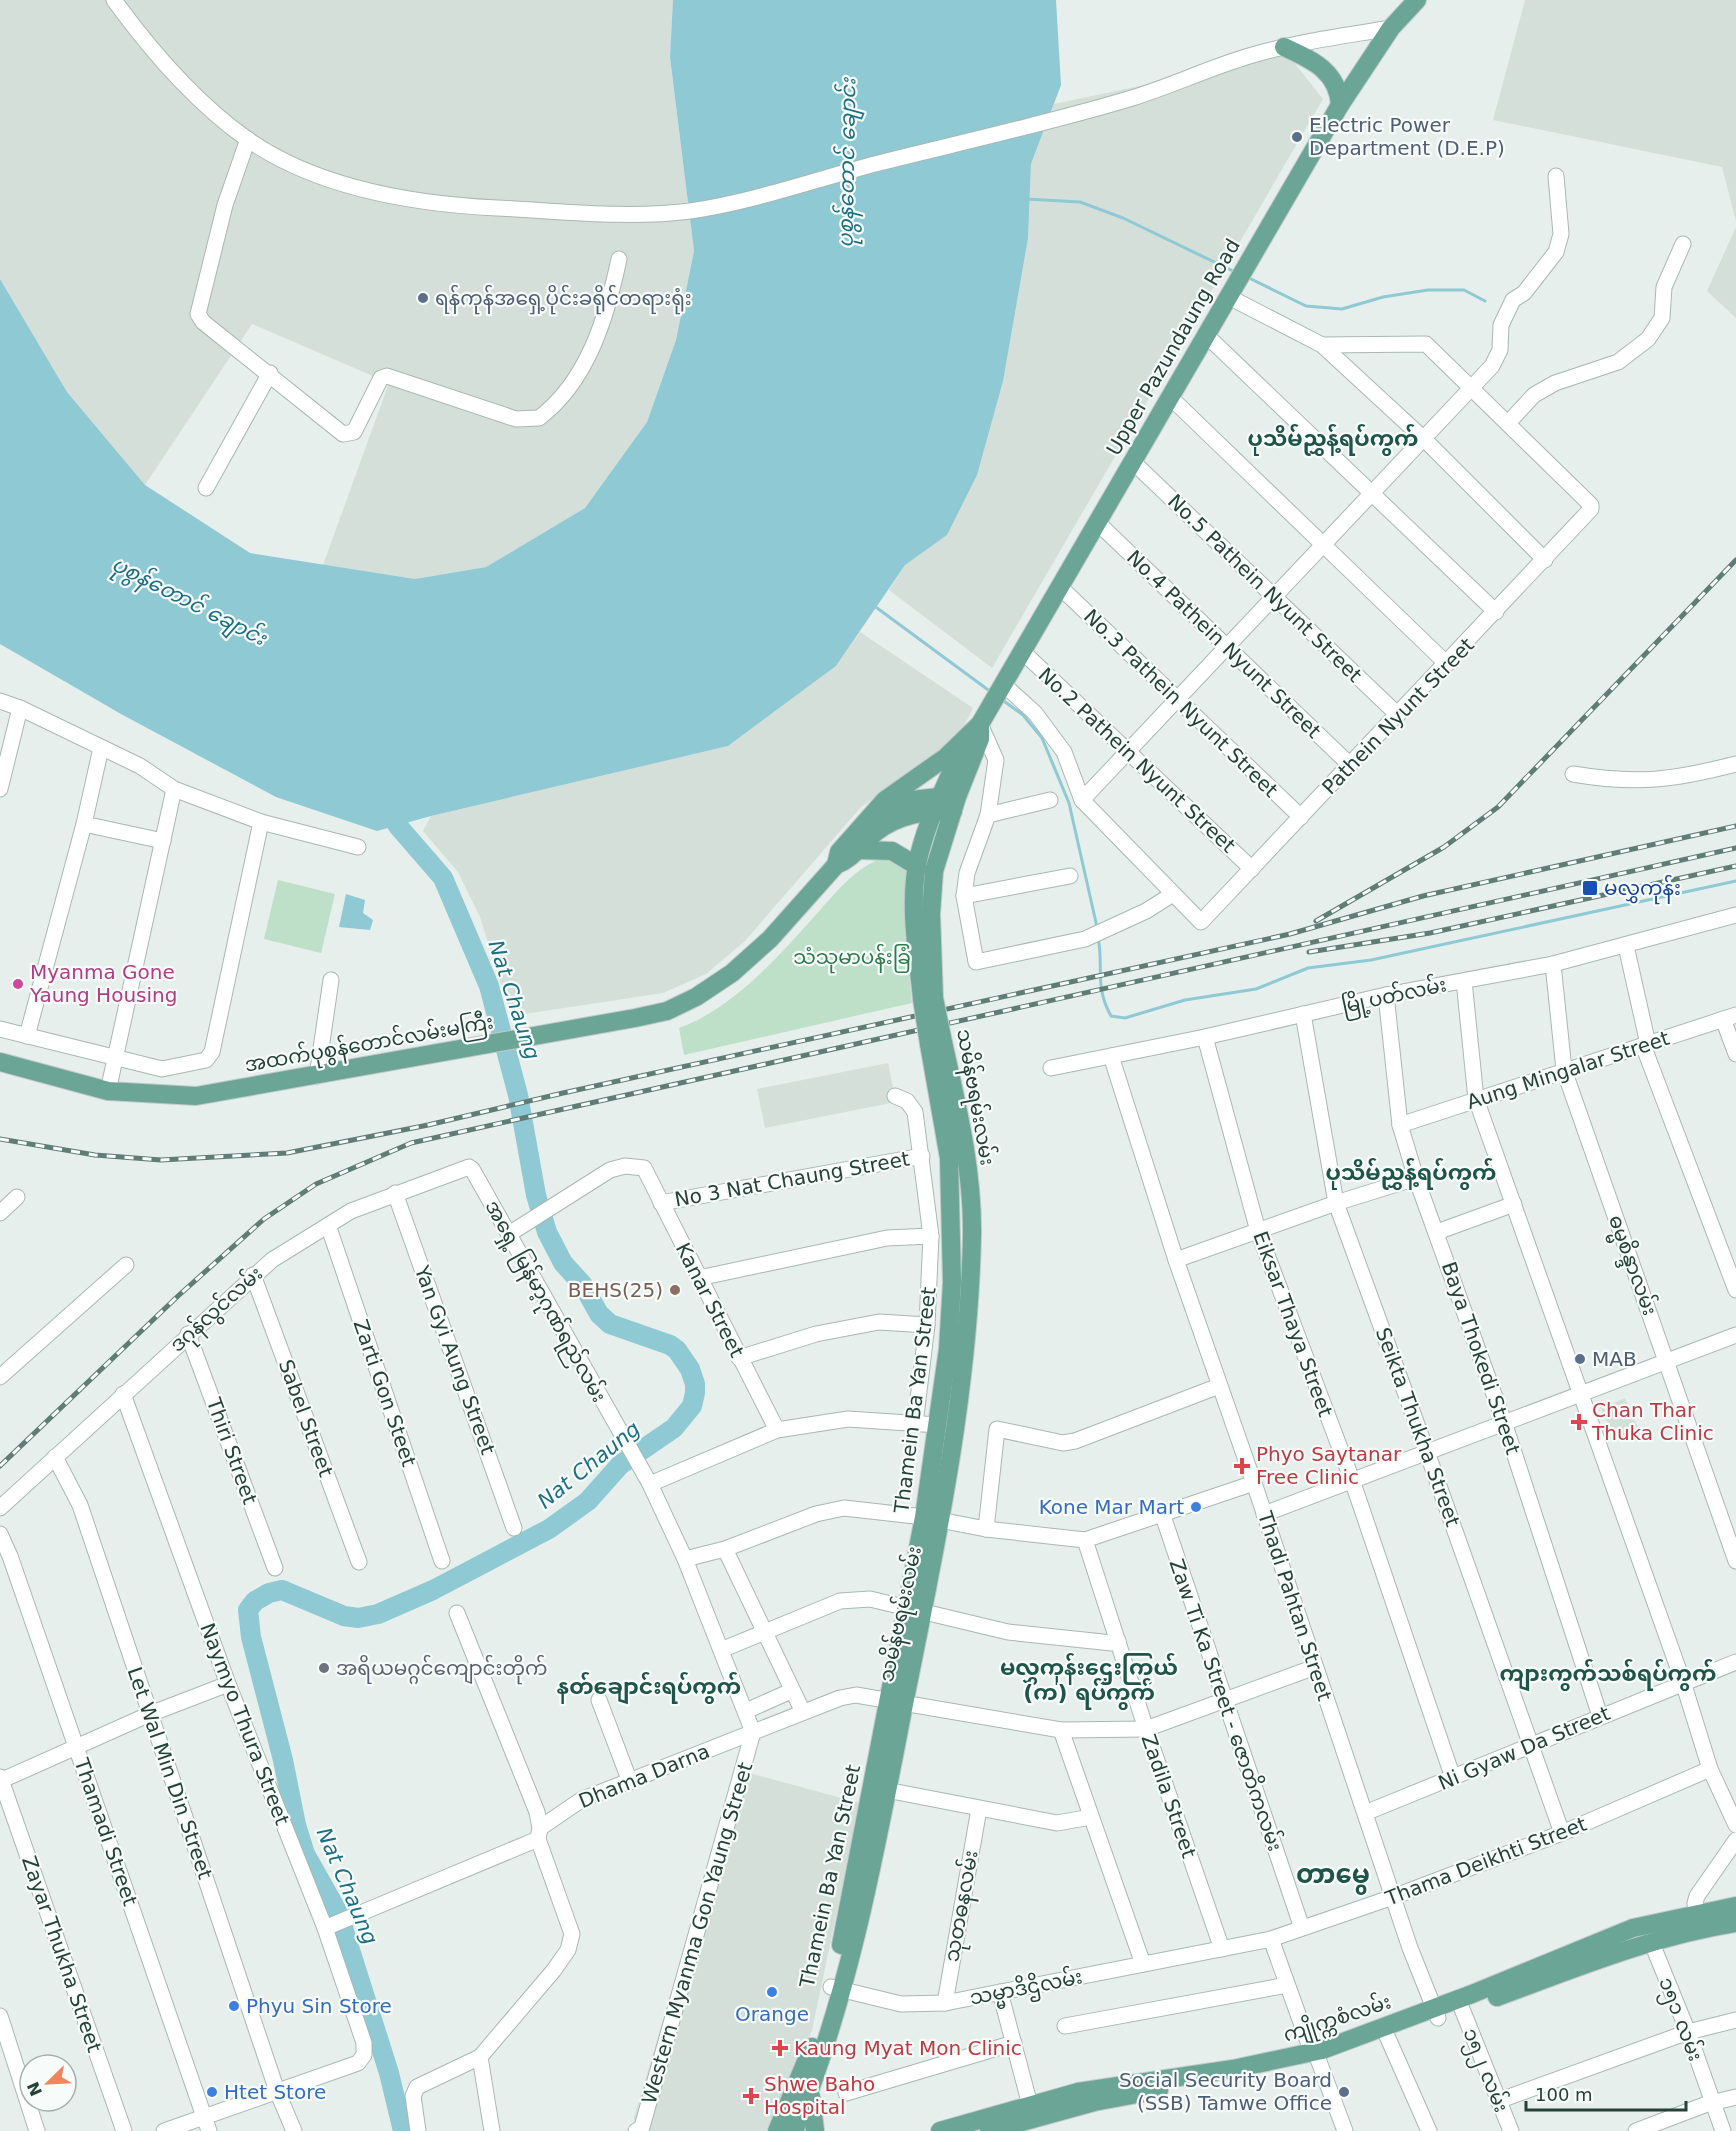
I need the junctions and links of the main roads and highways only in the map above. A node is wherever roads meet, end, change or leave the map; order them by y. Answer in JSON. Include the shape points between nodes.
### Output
{"nodes":[{"id":1,"x":1417,"y":0,"type":"edge"},
{"id":2,"x":1284,"y":47,"type":"road end"},
{"id":3,"x":1340,"y":105,"type":"junction"},
{"id":4,"x":980,"y":724,"type":"junction"},
{"id":5,"x":966,"y":738,"type":"junction"},
{"id":6,"x":946,"y":804,"type":"junction"},
{"id":7,"x":870,"y":818,"type":"junction"},
{"id":8,"x":858,"y":850,"type":"junction"},
{"id":9,"x":836,"y":865,"type":"junction"},
{"id":10,"x":917,"y":866,"type":"junction"},
{"id":11,"x":922,"y":915,"type":"junction"},
{"id":12,"x":936,"y":1043,"type":"junction"},
{"id":13,"x":0,"y":1062,"type":"edge"},
{"id":14,"x":933,"y":1519,"type":"junction"},
{"id":15,"x":1736,"y":1905,"type":"edge"},
{"id":16,"x":1696,"y":1921,"type":"junction"},
{"id":17,"x":1736,"y":1923,"type":"edge"},
{"id":18,"x":837,"y":1988,"type":"junction"},
{"id":19,"x":1436,"y":2014,"type":"junction"},
{"id":20,"x":1315,"y":2056,"type":"junction"},
{"id":21,"x":810,"y":2092,"type":"junction"},
{"id":22,"x":1033,"y":2118,"type":"edge"},
{"id":23,"x":777,"y":2131,"type":"edge"},
{"id":24,"x":794,"y":2131,"type":"edge"},
{"id":25,"x":815,"y":2131,"type":"edge"},
{"id":26,"x":940,"y":2131,"type":"edge"},
{"id":27,"x":989,"y":2131,"type":"edge"}],
"edges":[{"from":1,"to":3,"type":"main road","name":"Upper Pazundaung Road","via":[[1391,28]]},
{"from":2,"to":3,"type":"main road","via":[[1325,69],[1337,86]]},
{"from":3,"to":4,"type":"main road","name":"Upper Pazundaung Road"},
{"from":4,"to":5,"type":"main road"},
{"from":4,"to":6,"type":"main road","via":[[981,740]]},
{"from":5,"to":6,"type":"main road"},
{"from":5,"to":7,"type":"main road","via":[[885,800]]},
{"from":6,"to":7,"type":"main road","name":"အထက်ပုစွန်တောင်လမ်းမကြီး","via":[[900,803]]},
{"from":6,"to":8,"type":"main road","name":"အထက်ပုစွန်တောင်လမ်းမကြီး","via":[[890,823]]},
{"from":6,"to":10,"type":"main road"},
{"from":6,"to":11,"type":"main road","name":"သမိန်ဗရမ်းလမ်း"},
{"from":7,"to":9,"type":"main road","name":"အထက်ပုစွန်တောင်လမ်းမကြီး","via":[[839,852]]},
{"from":8,"to":9,"type":"main road","name":"အထက်ပုစွန်တောင်လမ်းမကြီး","via":[[849,860]]},
{"from":8,"to":10,"type":"main road","via":[[892,851]]},
{"from":9,"to":13,"type":"main road","name":"အထက်ပုစွန်တောင်လမ်းမကြီး","via":[[770,939],[732,973],[667,1011],[196,1096],[108,1092]]},
{"from":10,"to":11,"type":"main road"},
{"from":11,"to":12,"type":"main road","name":"သမိန်ဗရမ်းလမ်း","bridge":true,"via":[[928,998]]},
{"from":12,"to":14,"type":"main road","name":"Thamein Ba Yan Street","via":[[949,1158],[952,1282]]},
{"from":12,"to":14,"type":"main road","name":"သမိန်ဗရမ်းလမ်း","via":[[965,1146],[972,1233],[957,1416]]},
{"from":14,"to":18,"type":"main road","name":"သမိန်ဗရမ်းလမ်း"},
{"from":15,"to":16,"type":"main road","name":"ကျိုက္ကစံလမ်း"},
{"from":16,"to":17,"type":"main road","name":"ကျိုက္ကစံလမ်း"},
{"from":16,"to":19,"type":"main road","name":"ကျိုက္ကစံလမ်း","via":[[1462,2009]]},
{"from":16,"to":19,"type":"main road","name":"ကျိုက္ကစံလမ်း","via":[[1633,1929]]},
{"from":18,"to":21,"type":"main road","name":"သမိန်ဗရမ်းလမ်း"},
{"from":18,"to":23,"type":"main road","name":"Thamein Ba Yan Street"},
{"from":19,"to":20,"type":"main road","name":"ကျိုက္ကစံလမ်း"},
{"from":19,"to":20,"type":"main road","name":"ကျိုက္ကစံလမ်း","via":[[1387,2036]]},
{"from":20,"to":22,"type":"main road","name":"ကျိုက္ကစံလမ်း","via":[[1078,2092]]},
{"from":21,"to":24,"type":"main road","name":"သမိန်ဗရမ်းလမ်း"},
{"from":21,"to":25,"type":"main road"},
{"from":22,"to":26,"type":"main road","name":"ကျိုက္ကစံလမ်း"},
{"from":22,"to":27,"type":"main road","name":"ကျိုက္ကစံလမ်း"}]}
